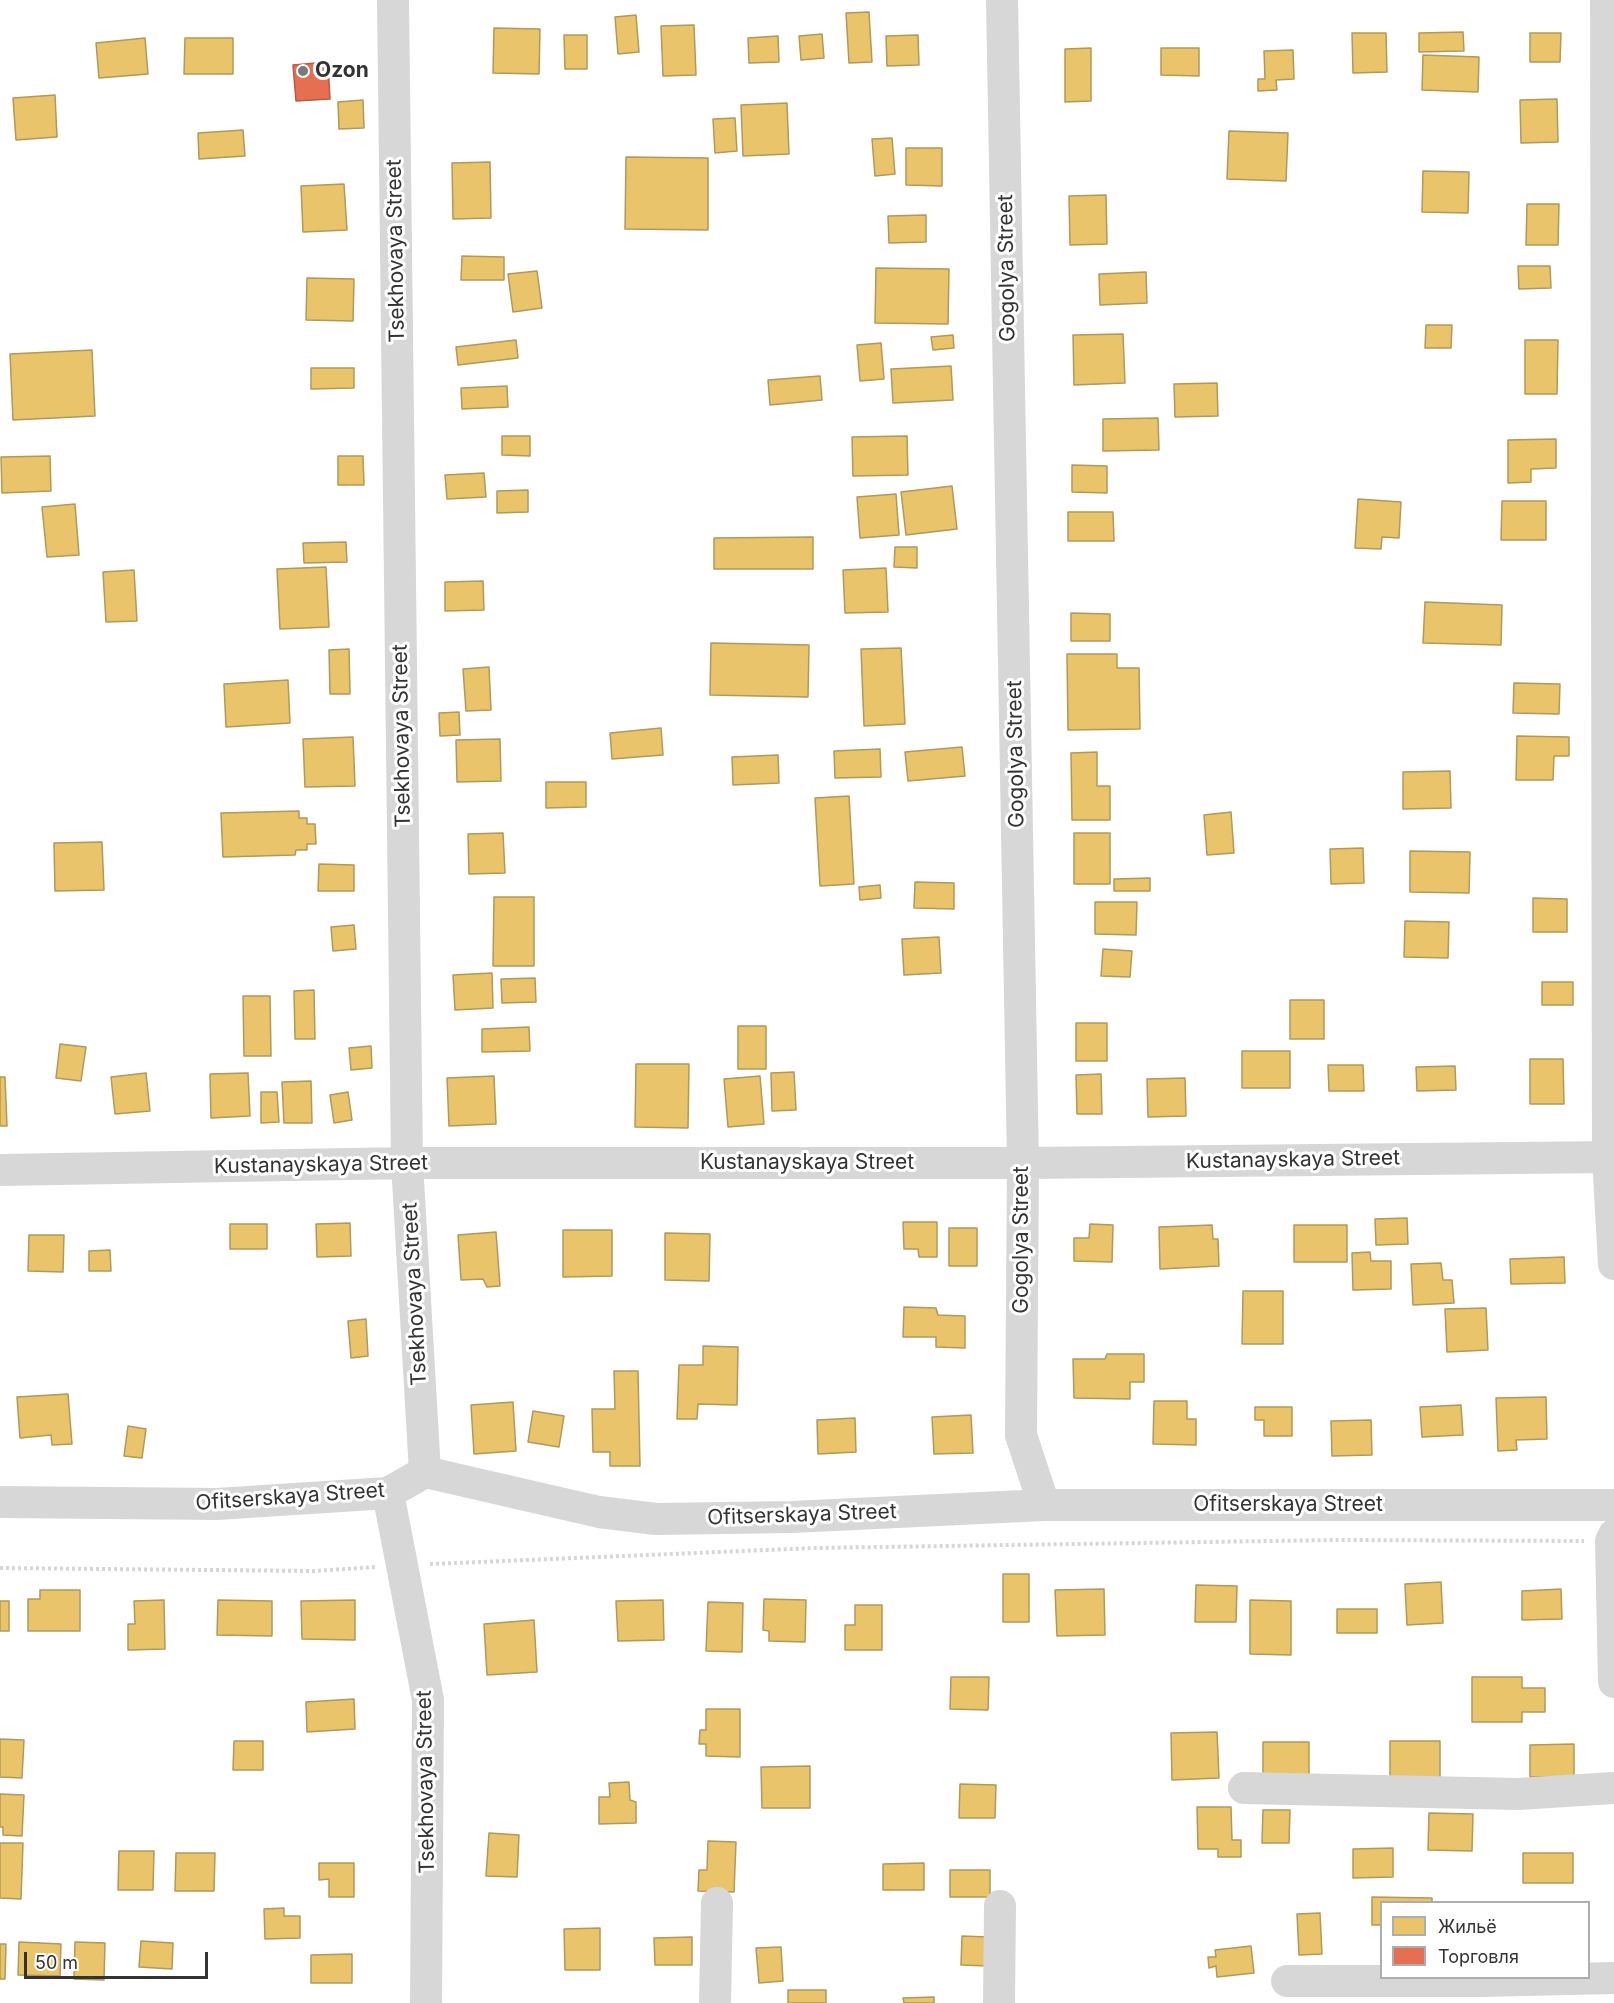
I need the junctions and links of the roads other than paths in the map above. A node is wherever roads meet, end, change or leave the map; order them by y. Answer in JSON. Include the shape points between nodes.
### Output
{"nodes":[{"id":1,"x":393,"y":0,"type":"edge"},
{"id":2,"x":1002,"y":0,"type":"edge"},
{"id":3,"x":1606,"y":0,"type":"edge"},
{"id":4,"x":1611,"y":1157,"type":"edge"},
{"id":5,"x":1023,"y":1163,"type":"junction"},
{"id":6,"x":407,"y":1164,"type":"junction"},
{"id":7,"x":0,"y":1170,"type":"edge"},
{"id":8,"x":1614,"y":1264,"type":"edge"},
{"id":9,"x":425,"y":1472,"type":"junction"},
{"id":10,"x":388,"y":1493,"type":"junction"},
{"id":11,"x":0,"y":1502,"type":"edge"},
{"id":12,"x":1044,"y":1505,"type":"junction"},
{"id":13,"x":1614,"y":1506,"type":"edge"},
{"id":14,"x":1613,"y":1538,"type":"edge"},
{"id":15,"x":1614,"y":1682,"type":"edge"},
{"id":16,"x":1244,"y":1788,"type":"dead end"},
{"id":17,"x":1614,"y":1788,"type":"edge"},
{"id":18,"x":717,"y":1903,"type":"dead end"},
{"id":19,"x":1000,"y":1906,"type":"dead end"},
{"id":20,"x":1614,"y":1978,"type":"edge"},
{"id":21,"x":1570,"y":1979,"type":"edge"},
{"id":22,"x":1590,"y":1979,"type":"edge"},
{"id":23,"x":1287,"y":1981,"type":"dead end"},
{"id":24,"x":426,"y":2003,"type":"edge"},
{"id":25,"x":715,"y":2003,"type":"edge"},
{"id":26,"x":999,"y":2003,"type":"edge"}],
"edges":[{"from":1,"to":6,"type":"street","name":"Tsekhovaya Street"},
{"from":2,"to":5,"type":"street","name":"Gogolya Street"},
{"from":3,"to":4,"type":"street"},
{"from":4,"to":5,"type":"street","name":"Kustanayskaya Street"},
{"from":4,"to":8,"type":"street"},
{"from":5,"to":6,"type":"street","name":"Kustanayskaya Street"},
{"from":5,"to":12,"type":"street","name":"Gogolya Street","via":[[1021,1435]]},
{"from":6,"to":7,"type":"street","name":"Kustanayskaya Street"},
{"from":6,"to":9,"type":"street","name":"Tsekhovaya Street"},
{"from":9,"to":10,"type":"street","name":"Ofitserskaya Street"},
{"from":9,"to":12,"type":"street","name":"Ofitserskaya Street","via":[[599,1512],[656,1519]]},
{"from":10,"to":11,"type":"street","name":"Ofitserskaya Street","via":[[217,1504]]},
{"from":10,"to":24,"type":"street","name":"Tsekhovaya Street","via":[[428,1700]]},
{"from":12,"to":13,"type":"street","name":"Ofitserskaya Street"},
{"from":14,"to":15,"type":"street"},
{"from":16,"to":17,"type":"street","via":[[1518,1794]]},
{"from":18,"to":25,"type":"street"},
{"from":19,"to":26,"type":"street"},
{"from":20,"to":22,"type":"street"},
{"from":21,"to":23,"type":"street"}]}
